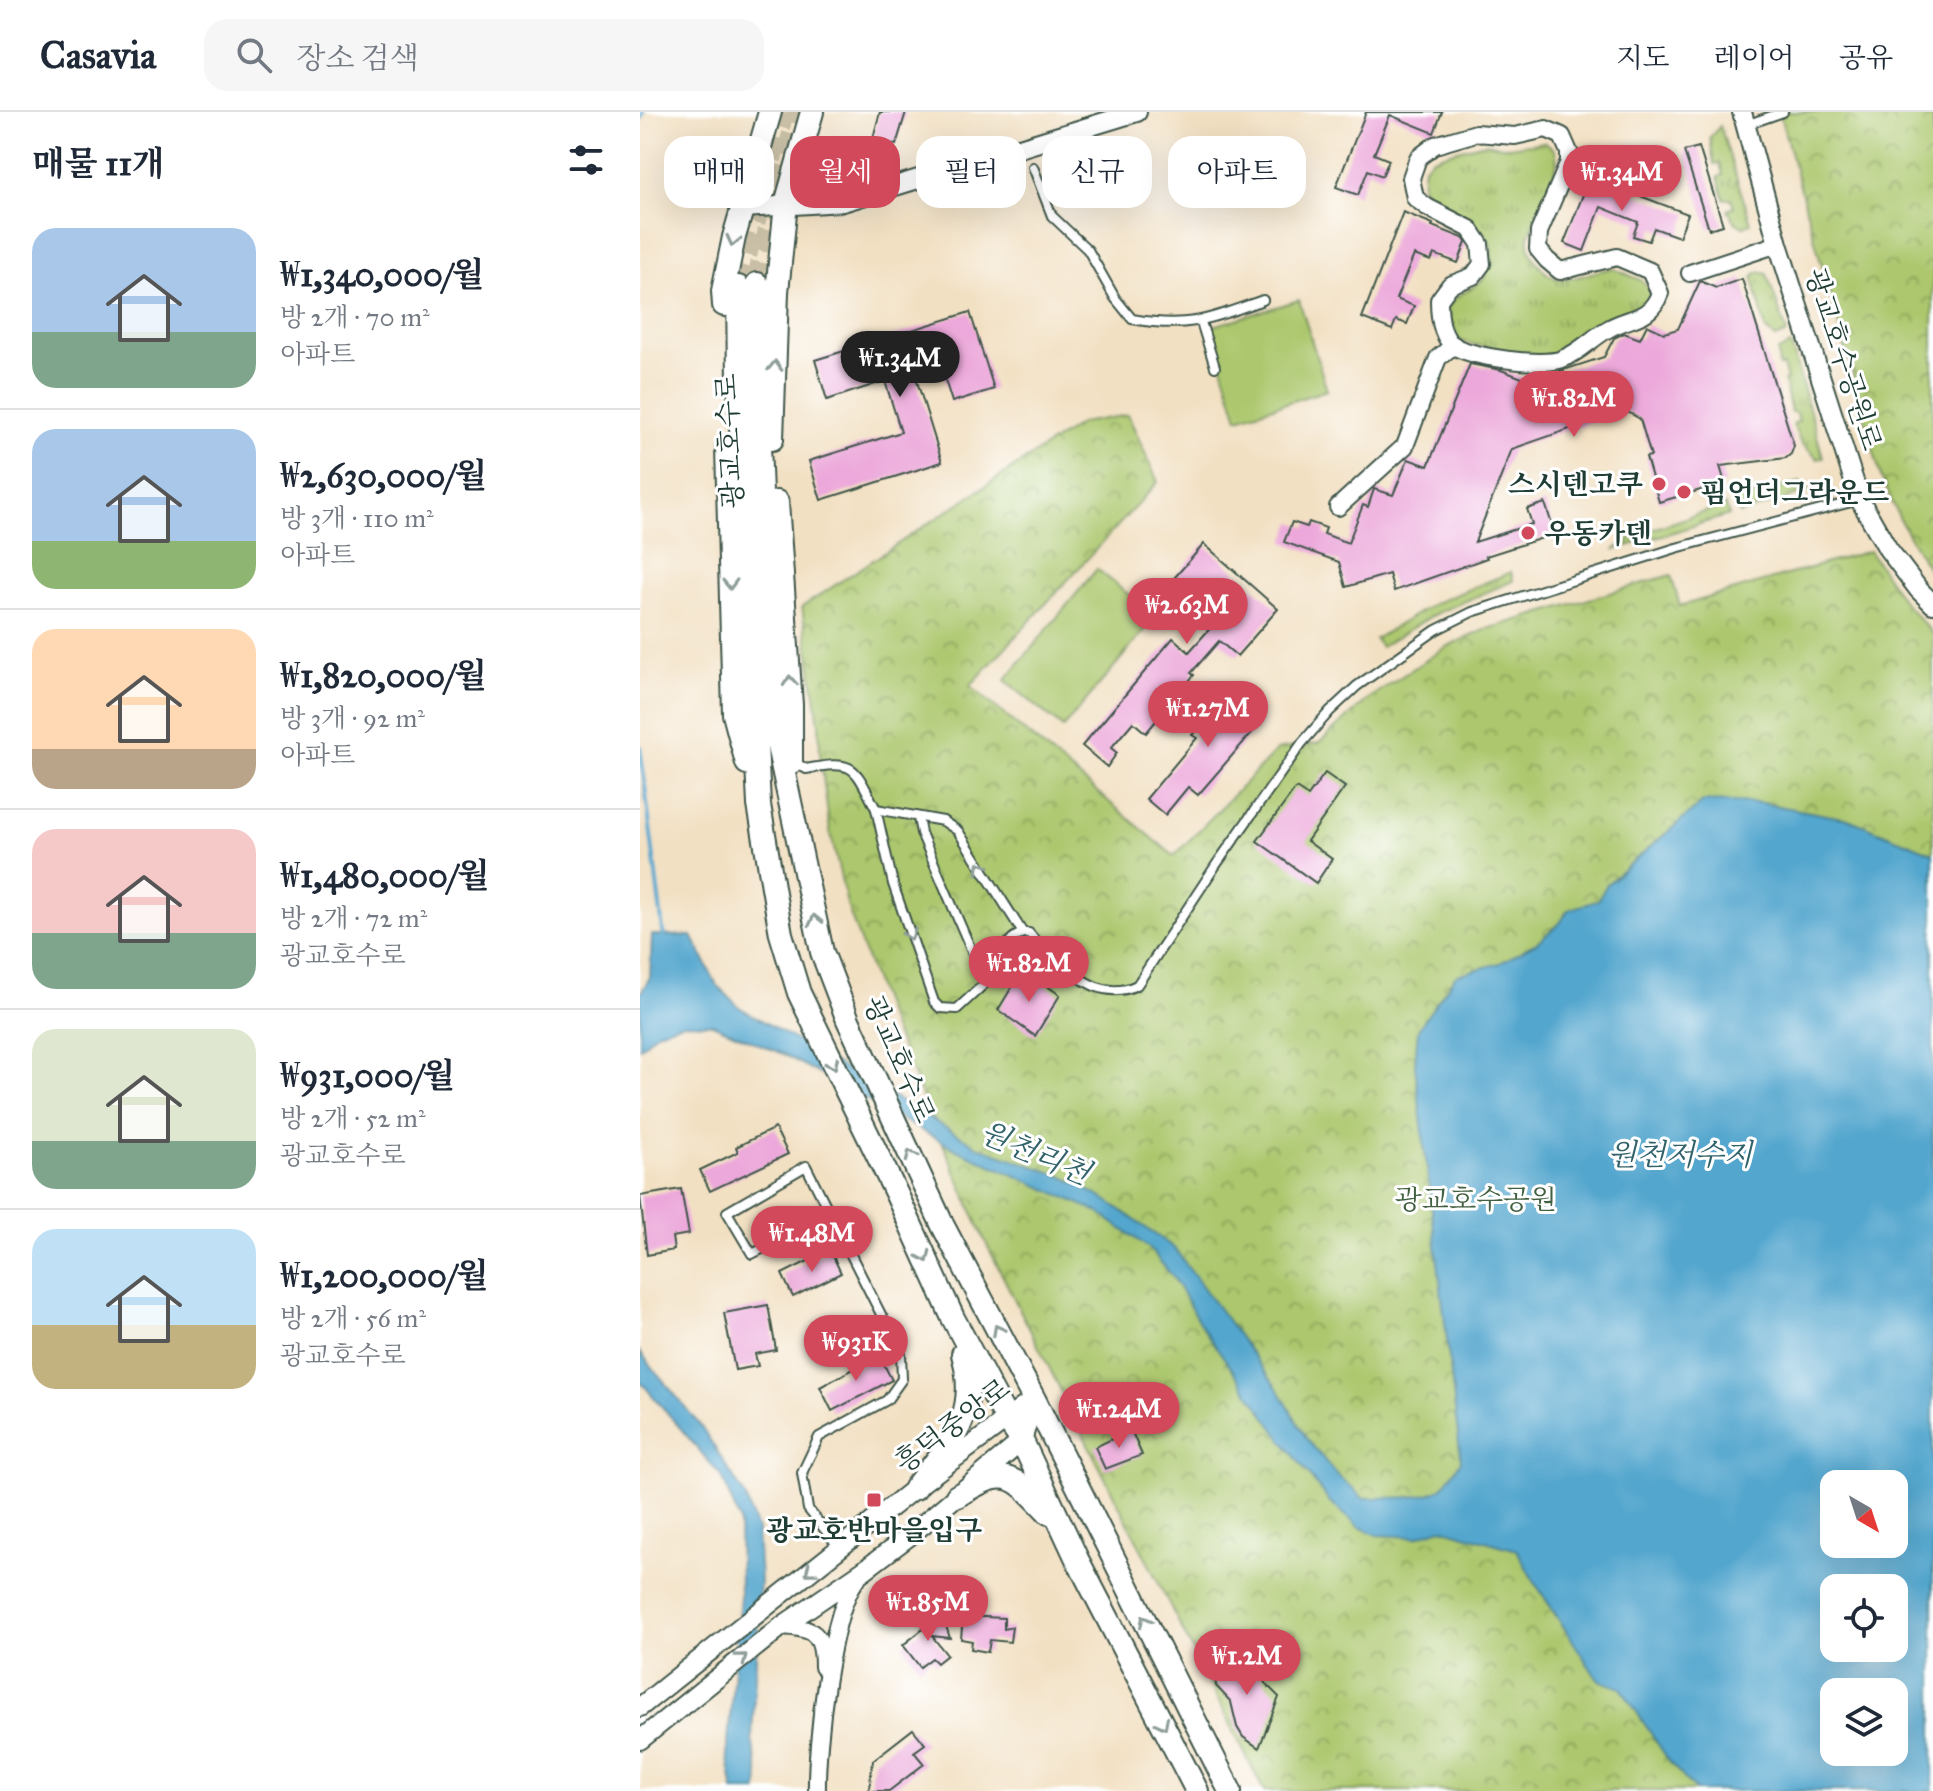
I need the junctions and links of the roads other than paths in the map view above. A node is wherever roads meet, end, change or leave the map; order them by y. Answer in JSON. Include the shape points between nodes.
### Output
{"nodes":[{"id":1,"x":770,"y":112,"type":"edge"},
{"id":2,"x":812,"y":112,"type":"edge"},
{"id":3,"x":1137,"y":112,"type":"edge"},
{"id":4,"x":1783,"y":112,"type":"edge"},
{"id":5,"x":1744,"y":119,"type":"edge"},
{"id":6,"x":763,"y":136,"type":"edge"},
{"id":7,"x":1033,"y":167,"type":"dead end"},
{"id":8,"x":786,"y":204,"type":"junction"},
{"id":9,"x":774,"y":205,"type":"edge"},
{"id":10,"x":743,"y":208,"type":"edge"},
{"id":11,"x":1778,"y":244,"type":"junction"},
{"id":12,"x":1690,"y":273,"type":"dead end"},
{"id":13,"x":1263,"y":300,"type":"dead end"},
{"id":14,"x":1201,"y":322,"type":"junction"},
{"id":15,"x":1454,"y":345,"type":"junction"},
{"id":16,"x":1215,"y":367,"type":"dead end"},
{"id":17,"x":1860,"y":500,"type":"junction"},
{"id":18,"x":1338,"y":507,"type":"dead end"},
{"id":19,"x":1933,"y":604,"type":"edge"},
{"id":20,"x":791,"y":759,"type":"junction"},
{"id":21,"x":792,"y":804,"type":"junction"},
{"id":22,"x":759,"y":805,"type":"junction"},
{"id":23,"x":876,"y":809,"type":"junction"},
{"id":24,"x":918,"y":818,"type":"junction"},
{"id":25,"x":1023,"y":933,"type":"junction"},
{"id":26,"x":1048,"y":956,"type":"junction"},
{"id":27,"x":1008,"y":962,"type":"junction"},
{"id":28,"x":985,"y":982,"type":"junction"},
{"id":29,"x":831,"y":1214,"type":"junction"},
{"id":30,"x":953,"y":1318,"type":"junction"},
{"id":31,"x":1034,"y":1399,"type":"junction"},
{"id":32,"x":1006,"y":1418,"type":"junction"},
{"id":33,"x":1022,"y":1441,"type":"junction"},
{"id":34,"x":915,"y":1488,"type":"junction"},
{"id":35,"x":957,"y":1496,"type":"junction"},
{"id":36,"x":1065,"y":1530,"type":"junction"},
{"id":37,"x":840,"y":1548,"type":"junction"},
{"id":38,"x":863,"y":1571,"type":"junction"},
{"id":39,"x":782,"y":1626,"type":"junction"},
{"id":40,"x":640,"y":1707,"type":"edge"},
{"id":41,"x":824,"y":1708,"type":"junction"},
{"id":42,"x":640,"y":1740,"type":"edge"},
{"id":43,"x":817,"y":1791,"type":"edge"},
{"id":44,"x":1197,"y":1791,"type":"edge"},
{"id":45,"x":1230,"y":1791,"type":"edge"}],
"edges":[{"from":1,"to":6,"type":"main road"},
{"from":2,"to":8,"type":"main road"},
{"from":3,"to":8,"type":"street","via":[[843,202]]},
{"from":4,"to":5,"type":"lane"},
{"from":5,"to":11,"type":"street","name":"광교호수공원로"},
{"from":7,"to":14,"type":"lane","via":[[1052,216],[1088,250],[1132,319]]},
{"from":8,"to":9,"type":"street"},
{"from":20,"to":8,"type":"main road","one_way":true,"via":[[772,434]]},
{"from":10,"to":22,"type":"main road","one_way":true,"via":[[723,291],[734,714]]},
{"from":11,"to":12,"type":"street"},
{"from":11,"to":17,"type":"street","name":"광교호수공원로"},
{"from":13,"to":14,"type":"lane"},
{"from":14,"to":16,"type":"lane"},
{"from":15,"to":15,"type":"street","via":[[1543,364],[1562,359],[1606,329],[1655,306],[1660,293],[1650,271],[1617,257],[1560,271],[1538,249],[1539,232],[1569,162],[1562,136],[1546,129],[1515,136],[1476,133],[1435,145],[1418,158],[1411,178],[1415,198],[1470,229],[1480,244],[1482,264],[1473,276],[1450,285],[1439,300],[1445,334]]},
{"from":15,"to":18,"type":"street","via":[[1438,358],[1405,446]]},
{"from":17,"to":19,"type":"street","name":"광교호수공원로","via":[[1888,549]]},
{"from":17,"to":26,"type":"lane","via":[[1663,552],[1472,612],[1436,630],[1357,686],[1302,743],[1137,985],[1104,991]]},
{"from":20,"to":21,"type":"main road"},
{"from":20,"to":23,"type":"lane","via":[[806,769],[847,766]]},
{"from":21,"to":22,"type":"main road","name":"광교호수로","via":[[770,708],[748,286],[741,416]]},
{"from":31,"to":21,"type":"main road","name":"광교호수로","one_way":true,"via":[[943,1226],[848,1020],[822,952]]},
{"from":22,"to":30,"type":"main road","name":"광교호수로","one_way":true,"via":[[781,934],[799,993]]},
{"from":23,"to":24,"type":"lane"},
{"from":23,"to":28,"type":"lane","one_way":true,"via":[[893,884],[934,1002],[957,1009]]},
{"from":25,"to":24,"type":"lane","one_way":true,"via":[[958,831],[943,821]]},
{"from":24,"to":28,"type":"lane"},
{"from":25,"to":26,"type":"lane","via":[[1037,940]]},
{"from":25,"to":27,"type":"lane","via":[[1007,943]]},
{"from":26,"to":27,"type":"lane","via":[[1030,969],[1012,968]]},
{"from":27,"to":28,"type":"lane"},
{"from":29,"to":29,"type":"lane","via":[[806,1166],[727,1212],[752,1254]]},
{"from":29,"to":37,"type":"lane","via":[[901,1354],[902,1379],[887,1400],[819,1437],[802,1473],[808,1509]]},
{"from":30,"to":32,"type":"main road","name":"광교호수로"},
{"from":30,"to":34,"type":"main road","via":[[969,1377],[968,1409]]},
{"from":31,"to":32,"type":"street","name":"흥덕중앙로"},
{"from":31,"to":33,"type":"street","name":"흥덕중앙로"},
{"from":45,"to":31,"type":"main road","name":"광교호수로","one_way":true},
{"from":32,"to":33,"type":"main road","name":"광교호수로"},
{"from":32,"to":34,"type":"street","name":"흥덕중앙로"},
{"from":33,"to":35,"type":"street","name":"흥덕중앙로"},
{"from":33,"to":36,"type":"main road","name":"광교호수로"},
{"from":34,"to":37,"type":"street","name":"흥덕중앙로"},
{"from":35,"to":36,"type":"main road","via":[[985,1479],[1005,1477],[1020,1483]]},
{"from":35,"to":38,"type":"street","name":"흥덕중앙로"},
{"from":36,"to":44,"type":"main road","name":"광교호수로","one_way":true},
{"from":37,"to":40,"type":"street","name":"흥덕중앙로","one_way":true},
{"from":38,"to":39,"type":"street","name":"흥덕중앙로"},
{"from":38,"to":41,"type":"street","via":[[847,1590],[838,1618]]},
{"from":39,"to":41,"type":"street","via":[[807,1629],[821,1641]]},
{"from":42,"to":39,"type":"street","name":"흥덕중앙로","one_way":true},
{"from":41,"to":43,"type":"street"}]}
